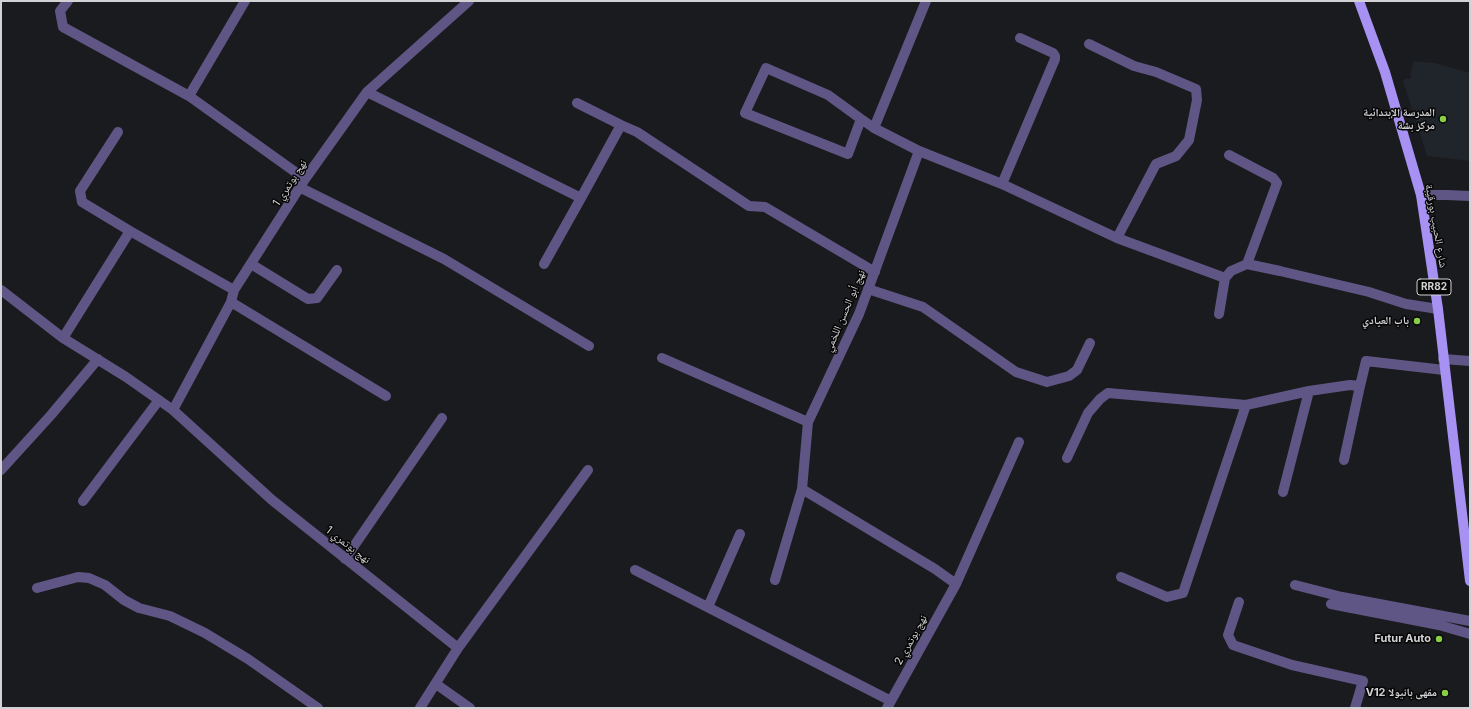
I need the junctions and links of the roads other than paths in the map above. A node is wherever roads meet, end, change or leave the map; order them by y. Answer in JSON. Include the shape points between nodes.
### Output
{"nodes":[{"id":1,"x":68,"y":1,"type":"edge"},
{"id":2,"x":245,"y":1,"type":"edge"},
{"id":3,"x":469,"y":1,"type":"edge"},
{"id":4,"x":926,"y":1,"type":"edge"},
{"id":5,"x":1359,"y":1,"type":"edge"},
{"id":6,"x":1020,"y":38,"type":"dead end"},
{"id":7,"x":1089,"y":44,"type":"dead end"},
{"id":8,"x":366,"y":92,"type":"junction"},
{"id":9,"x":189,"y":96,"type":"junction"},
{"id":10,"x":577,"y":103,"type":"dead end"},
{"id":11,"x":861,"y":119,"type":"junction"},
{"id":12,"x":621,"y":125,"type":"junction"},
{"id":13,"x":874,"y":128,"type":"junction"},
{"id":14,"x":118,"y":132,"type":"dead end"},
{"id":15,"x":919,"y":151,"type":"junction"},
{"id":16,"x":1229,"y":155,"type":"dead end"},
{"id":17,"x":303,"y":184,"type":"junction"},
{"id":18,"x":1002,"y":184,"type":"junction"},
{"id":19,"x":1421,"y":195,"type":"junction"},
{"id":20,"x":1470,"y":196,"type":"edge"},
{"id":21,"x":581,"y":198,"type":"junction"},
{"id":22,"x":130,"y":231,"type":"junction"},
{"id":23,"x":1117,"y":238,"type":"junction"},
{"id":24,"x":251,"y":264,"type":"junction"},
{"id":25,"x":544,"y":264,"type":"dead end"},
{"id":26,"x":1246,"y":264,"type":"junction"},
{"id":27,"x":337,"y":270,"type":"dead end"},
{"id":28,"x":875,"y":272,"type":"junction"},
{"id":29,"x":1225,"y":278,"type":"junction"},
{"id":30,"x":868,"y":289,"type":"junction"},
{"id":31,"x":1,"y":290,"type":"edge"},
{"id":32,"x":234,"y":290,"type":"junction"},
{"id":33,"x":231,"y":302,"type":"junction"},
{"id":34,"x":1438,"y":309,"type":"junction"},
{"id":35,"x":1219,"y":314,"type":"dead end"},
{"id":36,"x":63,"y":338,"type":"junction"},
{"id":37,"x":1090,"y":343,"type":"dead end"},
{"id":38,"x":589,"y":346,"type":"dead end"},
{"id":39,"x":662,"y":358,"type":"dead end"},
{"id":40,"x":1443,"y":358,"type":"junction"},
{"id":41,"x":98,"y":359,"type":"junction"},
{"id":42,"x":1470,"y":361,"type":"edge"},
{"id":43,"x":1444,"y":370,"type":"junction"},
{"id":44,"x":1360,"y":386,"type":"junction"},
{"id":45,"x":1308,"y":391,"type":"junction"},
{"id":46,"x":386,"y":396,"type":"dead end"},
{"id":47,"x":159,"y":400,"type":"junction"},
{"id":48,"x":1246,"y":404,"type":"junction"},
{"id":49,"x":173,"y":410,"type":"junction"},
{"id":50,"x":442,"y":418,"type":"dead end"},
{"id":51,"x":808,"y":422,"type":"junction"},
{"id":52,"x":1019,"y":442,"type":"dead end"},
{"id":53,"x":1067,"y":458,"type":"dead end"},
{"id":54,"x":1344,"y":460,"type":"dead end"},
{"id":55,"x":1,"y":470,"type":"edge"},
{"id":56,"x":588,"y":470,"type":"dead end"},
{"id":57,"x":802,"y":489,"type":"junction"},
{"id":58,"x":1283,"y":492,"type":"dead end"},
{"id":59,"x":83,"y":501,"type":"dead end"},
{"id":60,"x":740,"y":534,"type":"dead end"},
{"id":61,"x":345,"y":559,"type":"junction"},
{"id":62,"x":635,"y":570,"type":"dead end"},
{"id":63,"x":1121,"y":577,"type":"dead end"},
{"id":64,"x":775,"y":580,"type":"dead end"},
{"id":65,"x":1470,"y":582,"type":"edge"},
{"id":66,"x":956,"y":584,"type":"junction"},
{"id":67,"x":1295,"y":585,"type":"dead end"},
{"id":68,"x":37,"y":588,"type":"dead end"},
{"id":69,"x":1239,"y":602,"type":"dead end"},
{"id":70,"x":1330,"y":604,"type":"dead end"},
{"id":71,"x":708,"y":607,"type":"junction"},
{"id":72,"x":1470,"y":621,"type":"edge"},
{"id":73,"x":1470,"y":634,"type":"edge"},
{"id":74,"x":458,"y":648,"type":"junction"},
{"id":75,"x":436,"y":684,"type":"junction"},
{"id":76,"x":889,"y":704,"type":"edge"},
{"id":77,"x":318,"y":708,"type":"edge"},
{"id":78,"x":420,"y":708,"type":"edge"},
{"id":79,"x":470,"y":708,"type":"edge"},
{"id":80,"x":1356,"y":708,"type":"edge"}],
"edges":[{"from":1,"to":9,"type":"street","via":[[60,11],[63,27]]},
{"from":2,"to":9,"type":"street"},
{"from":3,"to":8,"type":"street","name":"نهج بوتمري 1"},
{"from":4,"to":13,"type":"street"},
{"from":5,"to":19,"type":"main road","name":"شارع الحبيب بورقيبة","number":"RR82","via":[[1385,72]]},
{"from":6,"to":18,"type":"street","via":[[1056,56]]},
{"from":7,"to":23,"type":"street","via":[[1134,66],[1156,72],[1196,89],[1197,100],[1189,140],[1176,156],[1156,164]]},
{"from":8,"to":17,"type":"street","name":"نهج بوتمري 1"},
{"from":8,"to":21,"type":"street"},
{"from":9,"to":17,"type":"street"},
{"from":10,"to":12,"type":"street"},
{"from":11,"to":11,"type":"street","via":[[828,94],[766,68],[745,112],[848,154]]},
{"from":11,"to":13,"type":"street"},
{"from":12,"to":21,"type":"street"},
{"from":12,"to":28,"type":"street","via":[[637,132],[749,206],[765,207]]},
{"from":13,"to":15,"type":"street"},
{"from":14,"to":22,"type":"street","via":[[80,191],[82,202]]},
{"from":15,"to":18,"type":"street"},
{"from":15,"to":28,"type":"street","name":"نهج أبو الحسن اللخمي"},
{"from":16,"to":26,"type":"street","via":[[1273,178],[1277,183]]},
{"from":17,"to":24,"type":"street","name":"نهج بوتمري 1"},
{"from":17,"to":38,"type":"street","via":[[444,259]]},
{"from":18,"to":23,"type":"street"},
{"from":19,"to":20,"type":"street"},
{"from":19,"to":34,"type":"main road","name":"شارع الحبيب بورقيبة","number":"RR82"},
{"from":21,"to":25,"type":"street"},
{"from":22,"to":32,"type":"street"},
{"from":22,"to":36,"type":"street"},
{"from":23,"to":29,"type":"street"},
{"from":24,"to":27,"type":"street","via":[[308,299],[317,298]]},
{"from":24,"to":32,"type":"street","name":"نهج بوتمري 1"},
{"from":26,"to":29,"type":"street","via":[[1231,271]]},
{"from":26,"to":34,"type":"street","via":[[1369,292],[1406,304]]},
{"from":28,"to":30,"type":"street","name":"نهج أبو الحسن اللخمي"},
{"from":29,"to":35,"type":"street"},
{"from":30,"to":37,"type":"street","via":[[923,307],[1016,372],[1046,382],[1070,376],[1077,370]]},
{"from":30,"to":51,"type":"street","name":"نهج أبو الحسن اللخمي","via":[[859,314]]},
{"from":31,"to":36,"type":"street","name":"نهج بوتمري 1"},
{"from":32,"to":33,"type":"street","name":"نهج بوتمري 1"},
{"from":33,"to":46,"type":"street"},
{"from":33,"to":49,"type":"street","name":"نهج بوتمري 1"},
{"from":34,"to":40,"type":"main road","name":"شارع الحبيب بورقيبة","number":"RR82"},
{"from":36,"to":41,"type":"street","name":"نهج بوتمري 1"},
{"from":39,"to":51,"type":"street"},
{"from":40,"to":42,"type":"street"},
{"from":40,"to":43,"type":"main road","name":"شارع الحبيب بورقيبة","number":"RR82"},
{"from":41,"to":47,"type":"street","name":"نهج بوتمري 1"},
{"from":41,"to":55,"type":"street"},
{"from":43,"to":44,"type":"street","via":[[1366,361]]},
{"from":43,"to":65,"type":"main road","name":"شارع الحبيب بورقيبة","number":"RR82"},
{"from":44,"to":45,"type":"street","via":[[1350,384]]},
{"from":44,"to":54,"type":"street"},
{"from":45,"to":48,"type":"street"},
{"from":45,"to":58,"type":"street"},
{"from":47,"to":49,"type":"street","name":"نهج بوتمري 1"},
{"from":47,"to":59,"type":"street"},
{"from":48,"to":53,"type":"street","via":[[1108,393],[1088,413]]},
{"from":48,"to":63,"type":"street","via":[[1183,593],[1167,597]]},
{"from":49,"to":61,"type":"street","name":"نهج بوتمري 1","via":[[272,500]]},
{"from":50,"to":61,"type":"street"},
{"from":51,"to":57,"type":"street","name":"نهج أبو الحسن اللخمي"},
{"from":52,"to":66,"type":"street","name":"نهج بوتمري 2"},
{"from":56,"to":74,"type":"street"},
{"from":57,"to":64,"type":"street","name":"نهج أبو الحسن اللخمي"},
{"from":57,"to":66,"type":"street"},
{"from":60,"to":71,"type":"street"},
{"from":61,"to":74,"type":"street","name":"نهج بوتمري 1"},
{"from":62,"to":71,"type":"street"},
{"from":66,"to":76,"type":"street","name":"نهج بوتمري 2"},
{"from":67,"to":72,"type":"street","via":[[1342,597]]},
{"from":68,"to":77,"type":"street","via":[[78,577],[90,578],[139,608],[170,616],[205,633],[248,659]]},
{"from":69,"to":80,"type":"street","via":[[1228,635],[1233,645],[1292,665],[1363,681]]},
{"from":70,"to":73,"type":"street","via":[[1438,625]]},
{"from":71,"to":76,"type":"street"},
{"from":74,"to":75,"type":"street"},
{"from":75,"to":78,"type":"street"},
{"from":75,"to":79,"type":"street"}]}
